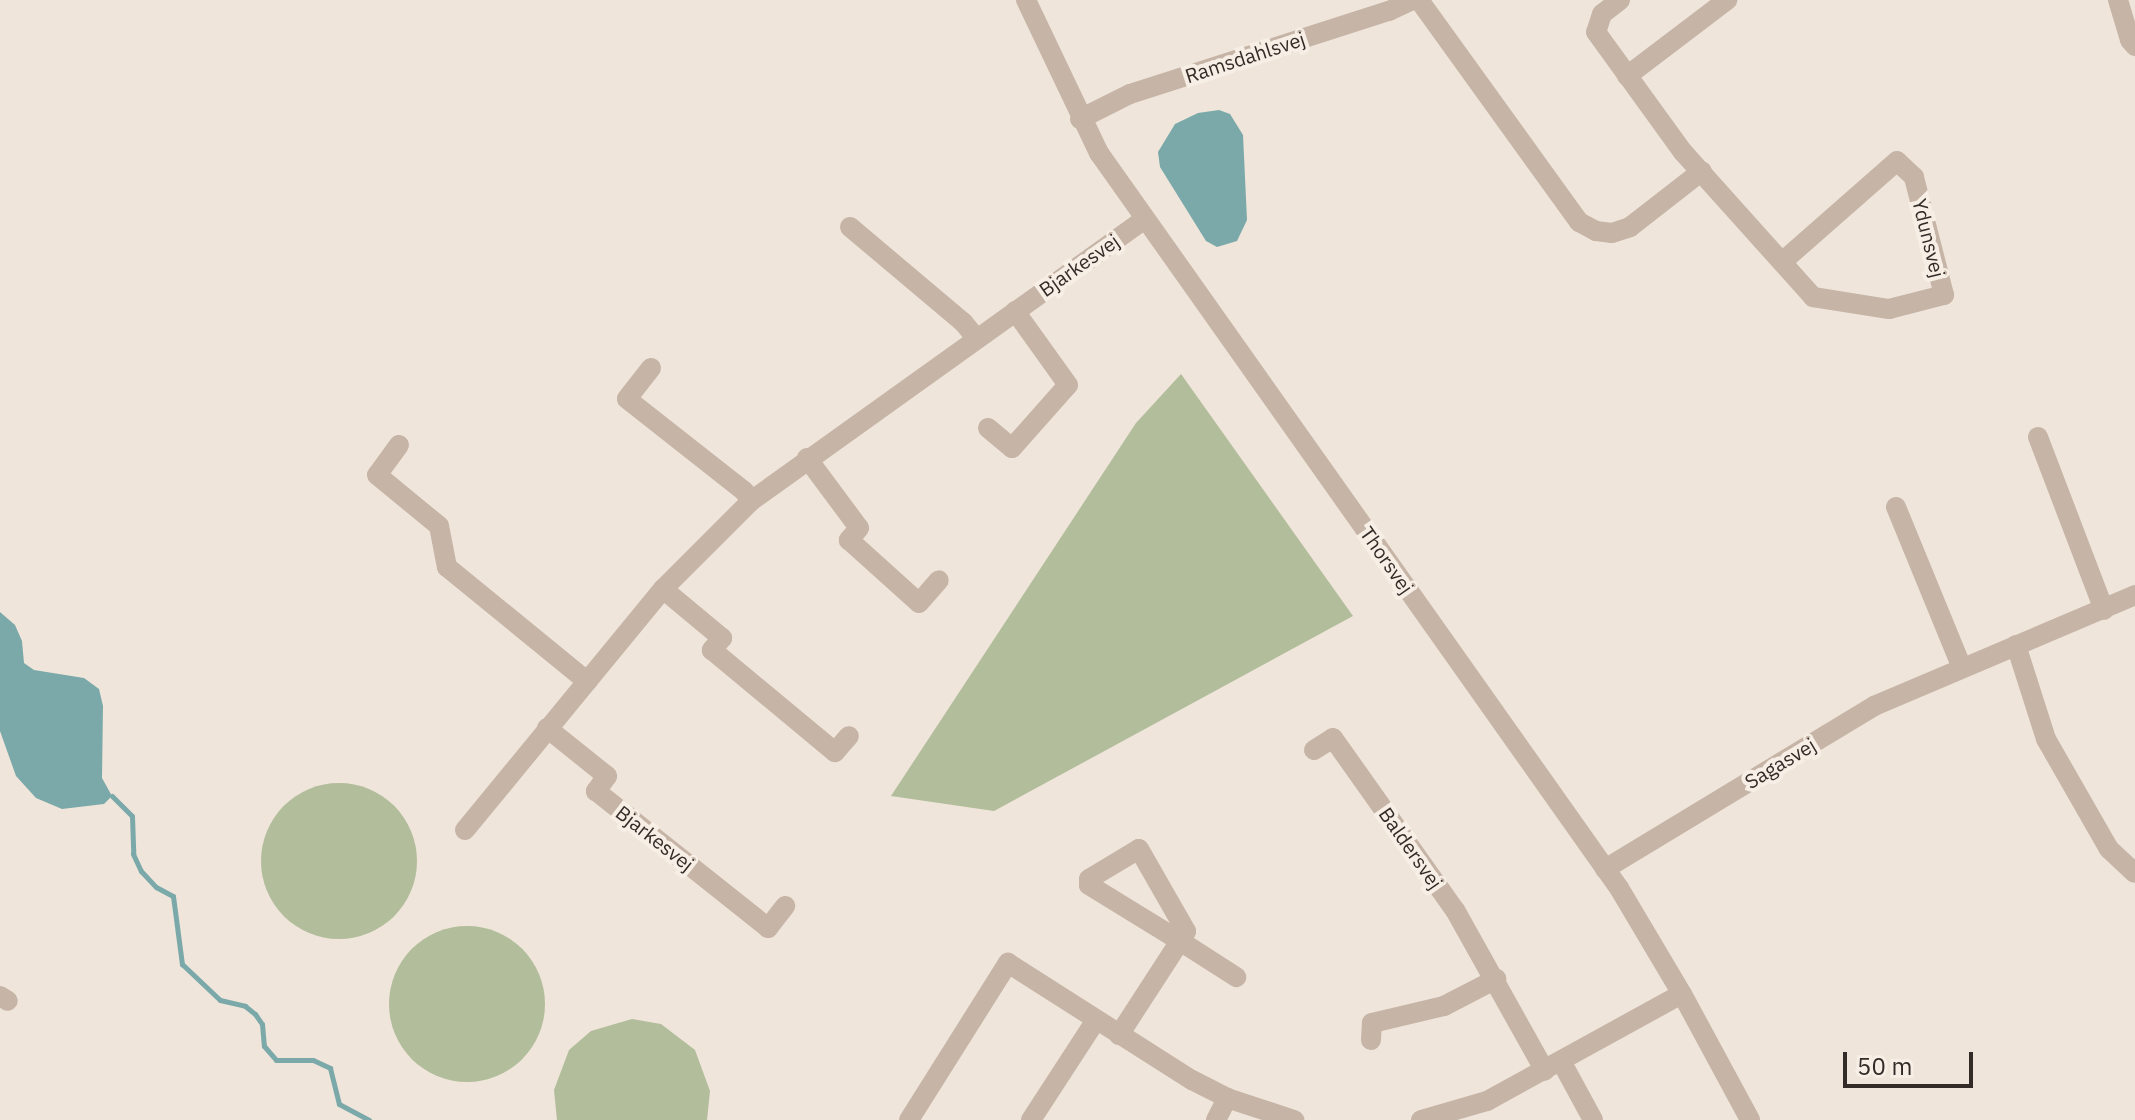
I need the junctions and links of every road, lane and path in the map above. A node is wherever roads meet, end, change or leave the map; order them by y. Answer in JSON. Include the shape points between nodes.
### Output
{"nodes":[{"id":1,"x":1026,"y":0,"type":"edge"},
{"id":2,"x":1416,"y":0,"type":"edge"},
{"id":3,"x":1620,"y":0,"type":"edge"},
{"id":4,"x":1727,"y":0,"type":"edge"},
{"id":5,"x":2118,"y":0,"type":"edge"},
{"id":6,"x":1387,"y":6,"type":"edge"},
{"id":7,"x":2135,"y":46,"type":"edge"},
{"id":8,"x":1627,"y":76,"type":"junction"},
{"id":9,"x":1080,"y":119,"type":"junction"},
{"id":10,"x":1702,"y":171,"type":"junction"},
{"id":11,"x":1143,"y":220,"type":"junction"},
{"id":12,"x":850,"y":227,"type":"dead end"},
{"id":13,"x":1782,"y":262,"type":"junction"},
{"id":14,"x":1015,"y":311,"type":"junction"},
{"id":15,"x":976,"y":338,"type":"junction"},
{"id":16,"x":651,"y":368,"type":"dead end"},
{"id":17,"x":988,"y":428,"type":"dead end"},
{"id":18,"x":2038,"y":437,"type":"dead end"},
{"id":19,"x":399,"y":445,"type":"dead end"},
{"id":20,"x":807,"y":458,"type":"junction"},
{"id":21,"x":751,"y":501,"type":"junction"},
{"id":22,"x":1896,"y":507,"type":"dead end"},
{"id":23,"x":939,"y":580,"type":"dead end"},
{"id":24,"x":663,"y":589,"type":"junction"},
{"id":25,"x":2135,"y":595,"type":"edge"},
{"id":26,"x":2104,"y":610,"type":"junction"},
{"id":27,"x":2016,"y":645,"type":"junction"},
{"id":28,"x":1962,"y":668,"type":"junction"},
{"id":29,"x":587,"y":681,"type":"junction"},
{"id":30,"x":547,"y":728,"type":"junction"},
{"id":31,"x":849,"y":736,"type":"dead end"},
{"id":32,"x":1314,"y":750,"type":"dead end"},
{"id":33,"x":465,"y":830,"type":"dead end"},
{"id":34,"x":1605,"y":869,"type":"junction"},
{"id":35,"x":2135,"y":873,"type":"edge"},
{"id":36,"x":785,"y":906,"type":"dead end"},
{"id":37,"x":1180,"y":941,"type":"junction"},
{"id":38,"x":1236,"y":977,"type":"dead end"},
{"id":39,"x":1496,"y":979,"type":"junction"},
{"id":40,"x":1682,"y":994,"type":"junction"},
{"id":41,"x":1096,"y":1020,"type":"junction"},
{"id":42,"x":1119,"y":1035,"type":"junction"},
{"id":43,"x":1371,"y":1040,"type":"dead end"},
{"id":44,"x":1553,"y":1066,"type":"junction"},
{"id":45,"x":1227,"y":1098,"type":"junction"},
{"id":46,"x":909,"y":1120,"type":"edge"},
{"id":47,"x":1031,"y":1120,"type":"edge"},
{"id":48,"x":1216,"y":1120,"type":"edge"},
{"id":49,"x":1294,"y":1120,"type":"edge"},
{"id":50,"x":1421,"y":1120,"type":"edge"},
{"id":51,"x":1593,"y":1120,"type":"edge"},
{"id":52,"x":1750,"y":1120,"type":"edge"}],
"edges":[{"from":1,"to":9,"type":"street","name":"Thorsvej"},
{"from":2,"to":6,"type":"street","name":"Ramsdahlsvej"},
{"from":2,"to":10,"type":"street","via":[[1579,222],[1612,233],[1630,227]]},
{"from":3,"to":8,"type":"street","name":"Ydunsvej","via":[[1602,14],[1596,32]]},
{"from":4,"to":8,"type":"street"},
{"from":5,"to":7,"type":"street"},
{"from":6,"to":9,"type":"street","name":"Ramsdahlsvej","via":[[1130,94]]},
{"from":8,"to":10,"type":"street","name":"Ydunsvej"},
{"from":9,"to":11,"type":"street","name":"Thorsvej"},
{"from":10,"to":13,"type":"street","name":"Ydunsvej"},
{"from":11,"to":14,"type":"street","name":"Bjarkesvej"},
{"from":11,"to":34,"type":"street","name":"Thorsvej"},
{"from":12,"to":15,"type":"street"},
{"from":13,"to":13,"type":"street","name":"Ydunsvej","via":[[1813,297],[1889,309],[1944,295],[1914,177],[1897,161]]},
{"from":14,"to":15,"type":"street","name":"Bjarkesvej"},
{"from":14,"to":17,"type":"street","via":[[1068,385],[1012,448]]},
{"from":15,"to":20,"type":"street","name":"Bjarkesvej"},
{"from":16,"to":21,"type":"street","via":[[627,399]]},
{"from":18,"to":26,"type":"street"},
{"from":19,"to":29,"type":"street","via":[[377,475],[439,526],[447,567]]},
{"from":20,"to":21,"type":"street","name":"Bjarkesvej"},
{"from":20,"to":23,"type":"street","via":[[859,528],[849,540],[919,603]]},
{"from":21,"to":24,"type":"street","name":"Bjarkesvej"},
{"from":22,"to":28,"type":"street"},
{"from":24,"to":29,"type":"street","name":"Bjarkesvej"},
{"from":24,"to":31,"type":"street","via":[[722,638],[712,650],[835,752]]},
{"from":25,"to":26,"type":"street","name":"Sagasvej"},
{"from":26,"to":27,"type":"street","name":"Sagasvej"},
{"from":27,"to":28,"type":"street","name":"Sagasvej"},
{"from":27,"to":35,"type":"street","via":[[2046,739],[2109,849]]},
{"from":28,"to":34,"type":"street","name":"Sagasvej","via":[[1874,706]]},
{"from":29,"to":30,"type":"street","name":"Bjarkesvej"},
{"from":30,"to":33,"type":"street","name":"Bjarkesvej"},
{"from":30,"to":36,"type":"street","name":"Bjarkesvej","via":[[607,776],[596,791],[768,928]]},
{"from":32,"to":39,"type":"street","name":"Baldersvej","via":[[1333,738],[1455,910]]},
{"from":34,"to":40,"type":"street","name":"Thorsvej"},
{"from":37,"to":37,"type":"street","via":[[1089,885],[1089,879],[1139,849],[1186,931]]},
{"from":37,"to":38,"type":"street"},
{"from":37,"to":42,"type":"street"},
{"from":39,"to":43,"type":"street","via":[[1444,1006],[1372,1023]]},
{"from":39,"to":44,"type":"street","name":"Baldersvej"},
{"from":40,"to":44,"type":"street"},
{"from":40,"to":52,"type":"street","name":"Thorsvej"},
{"from":41,"to":42,"type":"street"},
{"from":41,"to":46,"type":"street","via":[[1008,963]]},
{"from":41,"to":47,"type":"street"},
{"from":42,"to":45,"type":"street"},
{"from":44,"to":50,"type":"street","via":[[1487,1101]]},
{"from":44,"to":51,"type":"street","name":"Baldersvej"},
{"from":45,"to":48,"type":"street"},
{"from":45,"to":49,"type":"street"}]}
